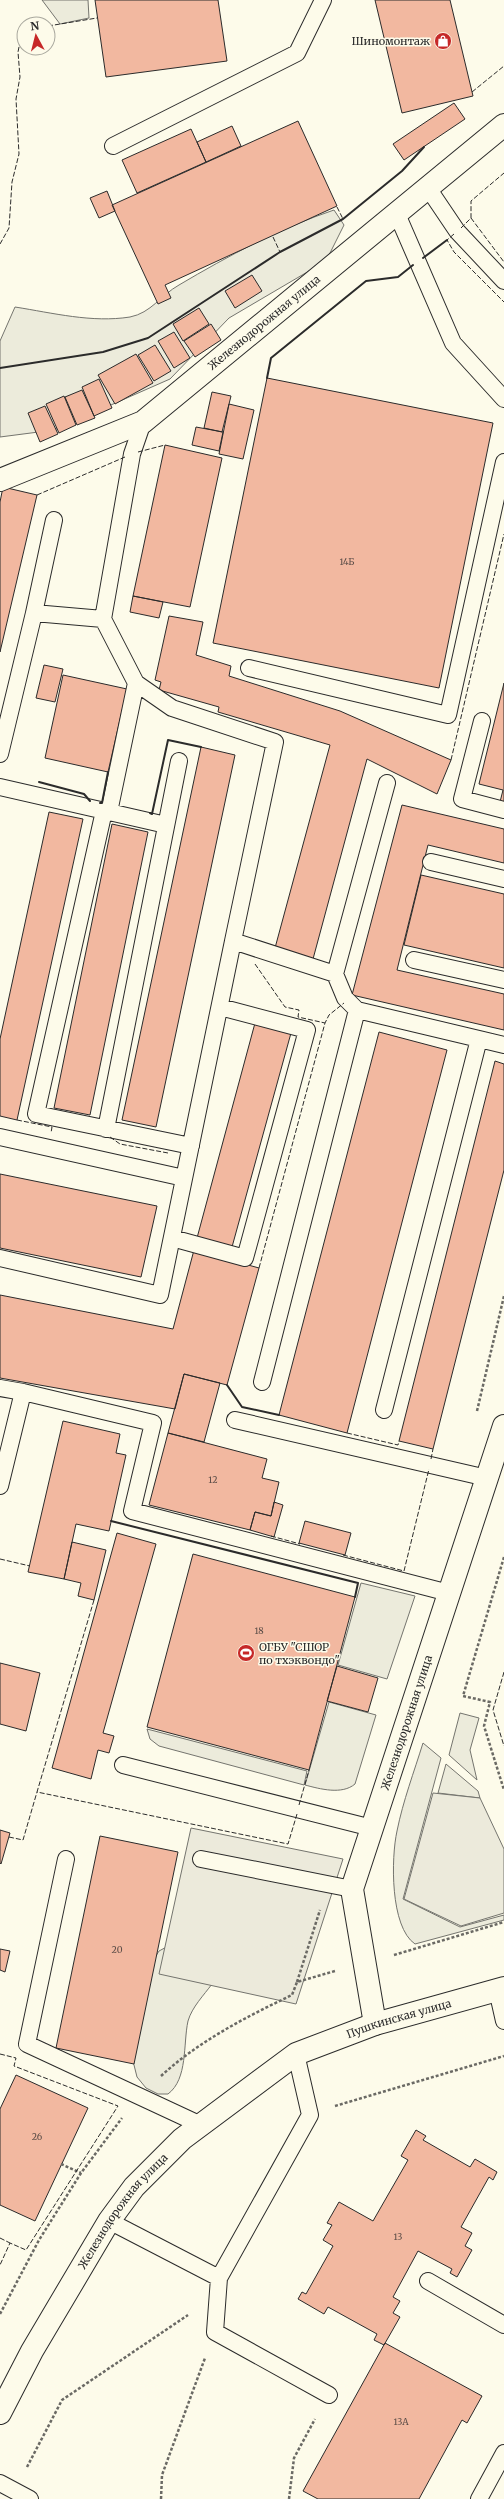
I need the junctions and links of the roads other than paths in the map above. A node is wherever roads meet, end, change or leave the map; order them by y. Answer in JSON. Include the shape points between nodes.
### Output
{"nodes":[{"id":1,"x":323,"y":0,"type":"edge"},
{"id":2,"x":504,"y":125,"type":"edge"},
{"id":3,"x":113,"y":146,"type":"dead end"},
{"id":4,"x":428,"y":188,"type":"junction"},
{"id":5,"x":397,"y":214,"type":"junction"},
{"id":6,"x":504,"y":281,"type":"edge"},
{"id":7,"x":504,"y":399,"type":"edge"},
{"id":8,"x":143,"y":422,"type":"junction"},
{"id":9,"x":504,"y":462,"type":"edge"},
{"id":10,"x":0,"y":480,"type":"edge"},
{"id":11,"x":54,"y":520,"type":"dead end"},
{"id":12,"x":34,"y":613,"type":"junction"},
{"id":13,"x":104,"y":619,"type":"junction"},
{"id":14,"x":249,"y":668,"type":"dead end"},
{"id":15,"x":136,"y":683,"type":"junction"},
{"id":16,"x":482,"y":721,"type":"dead end"},
{"id":17,"x":0,"y":754,"type":"edge"},
{"id":18,"x":179,"y":761,"type":"dead end"},
{"id":19,"x":386,"y":783,"type":"dead end"},
{"id":20,"x":0,"y":787,"type":"edge"},
{"id":21,"x":504,"y":810,"type":"edge"},
{"id":22,"x":107,"y":811,"type":"junction"},
{"id":23,"x":166,"y":825,"type":"junction"},
{"id":24,"x":431,"y":862,"type":"dead end"},
{"id":25,"x":504,"y":879,"type":"edge"},
{"id":26,"x":233,"y":941,"type":"junction"},
{"id":27,"x":414,"y":960,"type":"dead end"},
{"id":28,"x":335,"y":974,"type":"junction"},
{"id":29,"x":504,"y":980,"type":"edge"},
{"id":30,"x":220,"y":1008,"type":"junction"},
{"id":31,"x":357,"y":1010,"type":"junction"},
{"id":32,"x":479,"y":1039,"type":"junction"},
{"id":33,"x":504,"y":1045,"type":"edge"},
{"id":34,"x":106,"y":1128,"type":"junction"},
{"id":35,"x":0,"y":1137,"type":"edge"},
{"id":36,"x":191,"y":1146,"type":"junction"},
{"id":37,"x":184,"y":1178,"type":"junction"},
{"id":38,"x":172,"y":1238,"type":"junction"},
{"id":39,"x":0,"y":1258,"type":"edge"},
{"id":40,"x":262,"y":1382,"type":"dead end"},
{"id":41,"x":0,"y":1388,"type":"edge"},
{"id":42,"x":23,"y":1392,"type":"junction"},
{"id":43,"x":384,"y":1410,"type":"dead end"},
{"id":44,"x":235,"y":1420,"type":"dead end"},
{"id":45,"x":504,"y":1426,"type":"edge"},
{"id":46,"x":487,"y":1478,"type":"junction"},
{"id":47,"x":0,"y":1486,"type":"edge"},
{"id":48,"x":449,"y":1594,"type":"junction"},
{"id":49,"x":123,"y":1765,"type":"dead end"},
{"id":50,"x":372,"y":1828,"type":"junction"},
{"id":51,"x":66,"y":1859,"type":"dead end"},
{"id":52,"x":201,"y":1859,"type":"dead end"},
{"id":53,"x":352,"y":1889,"type":"junction"},
{"id":54,"x":500,"y":1989,"type":"edge"},
{"id":55,"x":504,"y":2021,"type":"edge"},
{"id":56,"x":375,"y":2024,"type":"junction"},
{"id":57,"x":296,"y":2054,"type":"junction"},
{"id":58,"x":201,"y":2125,"type":"junction"},
{"id":59,"x":109,"y":2221,"type":"junction"},
{"id":60,"x":219,"y":2278,"type":"junction"},
{"id":61,"x":428,"y":2281,"type":"dead end"},
{"id":62,"x":504,"y":2325,"type":"edge"},
{"id":63,"x":329,"y":2395,"type":"road end"},
{"id":64,"x":0,"y":2413,"type":"edge"},
{"id":65,"x":504,"y":2453,"type":"edge"},
{"id":66,"x":0,"y":2483,"type":"edge"},
{"id":67,"x":30,"y":2499,"type":"edge"},
{"id":68,"x":479,"y":2499,"type":"edge"}],
"edges":[{"from":1,"to":3,"type":"lane","via":[[297,53]]},
{"from":2,"to":4,"type":"street","name":"Железнодорожная улица"},
{"from":4,"to":5,"type":"street","name":"Железнодорожная улица"},
{"from":4,"to":6,"type":"lane","via":[[457,231]]},
{"from":5,"to":7,"type":"lane","via":[[453,343]]},
{"from":5,"to":8,"type":"street","name":"Железнодорожная улица"},
{"from":8,"to":10,"type":"street","name":"Железнодорожная улица"},
{"from":8,"to":13,"type":"lane","via":[[132,454]]},
{"from":9,"to":14,"type":"lane","via":[[448,715]]},
{"from":11,"to":12,"type":"lane"},
{"from":12,"to":13,"type":"lane"},
{"from":12,"to":17,"type":"lane"},
{"from":13,"to":15,"type":"lane"},
{"from":15,"to":22,"type":"lane"},
{"from":15,"to":26,"type":"lane","via":[[172,708],[275,742]]},
{"from":16,"to":21,"type":"lane","via":[[462,799]]},
{"from":18,"to":23,"type":"lane"},
{"from":19,"to":28,"type":"lane"},
{"from":20,"to":22,"type":"lane"},
{"from":22,"to":23,"type":"lane"},
{"from":22,"to":34,"type":"lane","via":[[36,1114]]},
{"from":23,"to":34,"type":"lane"},
{"from":24,"to":25,"type":"lane"},
{"from":26,"to":28,"type":"lane"},
{"from":26,"to":30,"type":"lane"},
{"from":27,"to":29,"type":"lane"},
{"from":28,"to":31,"type":"lane","via":[[344,998]]},
{"from":30,"to":36,"type":"lane"},
{"from":30,"to":38,"type":"lane","via":[[307,1030],[245,1258]]},
{"from":31,"to":32,"type":"lane"},
{"from":31,"to":40,"type":"lane"},
{"from":32,"to":33,"type":"lane"},
{"from":32,"to":43,"type":"lane"},
{"from":34,"to":36,"type":"lane"},
{"from":35,"to":37,"type":"lane"},
{"from":36,"to":37,"type":"lane"},
{"from":37,"to":38,"type":"lane"},
{"from":38,"to":39,"type":"lane","via":[[160,1294]]},
{"from":41,"to":42,"type":"lane"},
{"from":42,"to":47,"type":"lane"},
{"from":42,"to":48,"type":"lane","via":[[153,1423],[132,1511]]},
{"from":44,"to":46,"type":"lane"},
{"from":45,"to":46,"type":"street","name":"Железнодорожная улица"},
{"from":46,"to":48,"type":"street","name":"Железнодорожная улица"},
{"from":48,"to":50,"type":"street","name":"Железнодорожная улица"},
{"from":49,"to":50,"type":"lane"},
{"from":50,"to":53,"type":"street","name":"Железнодорожная улица"},
{"from":51,"to":58,"type":"lane","via":[[27,2044]]},
{"from":52,"to":53,"type":"lane"},
{"from":53,"to":56,"type":"street","name":"Железнодорожная улица"},
{"from":54,"to":55,"type":"lane"},
{"from":54,"to":56,"type":"street","name":"Пушкинская улица"},
{"from":56,"to":57,"type":"street","name":"Пушкинская улица"},
{"from":57,"to":58,"type":"street","name":"Железнодорожная улица"},
{"from":57,"to":60,"type":"lane","via":[[310,2115]]},
{"from":58,"to":59,"type":"street","name":"Железнодорожная улица","via":[[182,2139],[134,2187]]},
{"from":59,"to":60,"type":"lane"},
{"from":59,"to":64,"type":"street","name":"Железнодорожная улица","via":[[32,2351]]},
{"from":60,"to":63,"type":"lane","via":[[215,2332]]},
{"from":61,"to":62,"type":"lane"},
{"from":65,"to":68,"type":"lane"},
{"from":66,"to":67,"type":"lane"}]}
